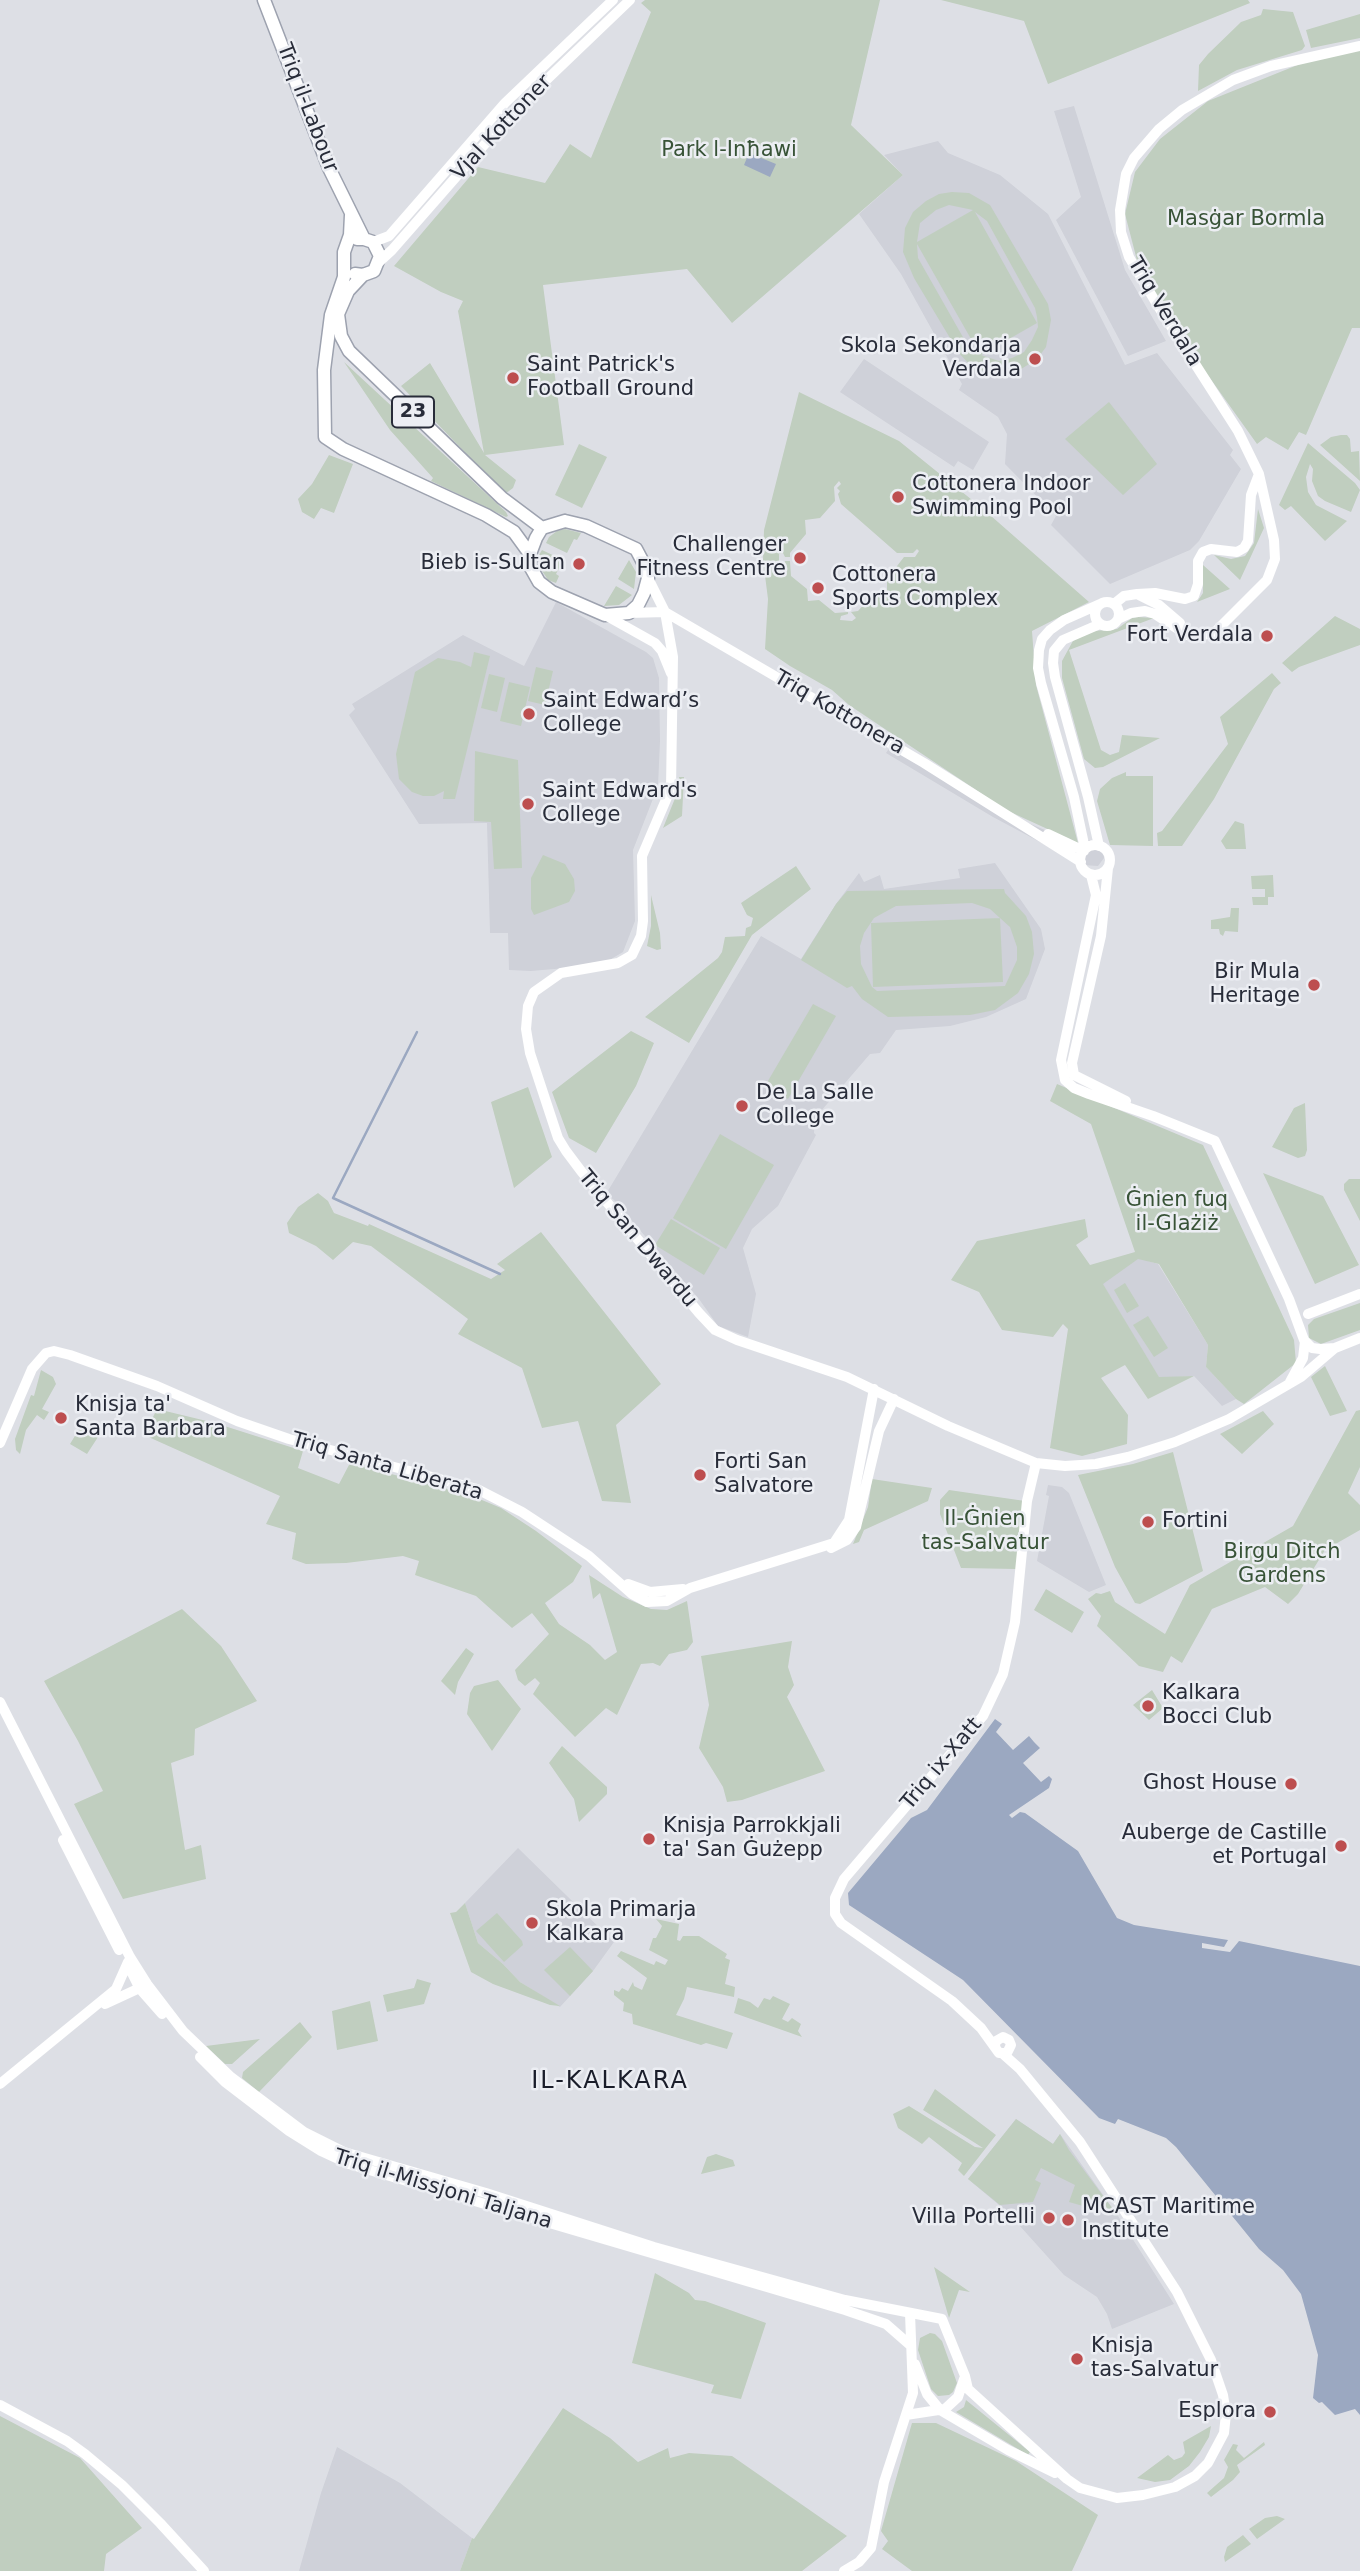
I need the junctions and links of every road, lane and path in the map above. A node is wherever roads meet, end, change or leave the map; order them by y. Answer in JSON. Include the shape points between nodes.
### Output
{"nodes":[{"id":1,"x":264,"y":0,"type":"edge"},
{"id":2,"x":613,"y":0,"type":"edge"},
{"id":3,"x":630,"y":0,"type":"edge"},
{"id":4,"x":1360,"y":46,"type":"edge"},
{"id":5,"x":351,"y":215,"type":"junction"},
{"id":6,"x":368,"y":241,"type":"junction"},
{"id":7,"x":348,"y":245,"type":"junction"},
{"id":8,"x":379,"y":262,"type":"junction"},
{"id":9,"x":345,"y":264,"type":"junction"},
{"id":10,"x":363,"y":275,"type":"junction"},
{"id":11,"x":1259,"y":474,"type":"junction"},
{"id":12,"x":542,"y":528,"type":"junction"},
{"id":13,"x":530,"y":554,"type":"junction"},
{"id":14,"x":648,"y":578,"type":"junction"},
{"id":15,"x":1137,"y":594,"type":"junction"},
{"id":16,"x":1100,"y":604,"type":"junction"},
{"id":17,"x":1114,"y":604,"type":"junction"},
{"id":18,"x":665,"y":611,"type":"junction"},
{"id":19,"x":628,"y":613,"type":"junction"},
{"id":20,"x":605,"y":615,"type":"junction"},
{"id":21,"x":1118,"y":620,"type":"junction"},
{"id":22,"x":1100,"y":624,"type":"junction"},
{"id":23,"x":691,"y":628,"type":"junction"},
{"id":24,"x":1200,"y":636,"type":"junction"},
{"id":25,"x":673,"y":657,"type":"junction"},
{"id":26,"x":672,"y":675,"type":"junction"},
{"id":27,"x":1099,"y":846,"type":"junction"},
{"id":28,"x":1083,"y":854,"type":"junction"},
{"id":29,"x":1108,"y":868,"type":"junction"},
{"id":30,"x":1091,"y":874,"type":"junction"},
{"id":31,"x":1153,"y":1116,"type":"junction"},
{"id":32,"x":1360,"y":1294,"type":"edge"},
{"id":33,"x":1289,"y":1299,"type":"junction"},
{"id":34,"x":1308,"y":1314,"type":"junction"},
{"id":35,"x":1303,"y":1338,"type":"junction"},
{"id":36,"x":1360,"y":1338,"type":"edge"},
{"id":37,"x":1335,"y":1348,"type":"junction"},
{"id":38,"x":1290,"y":1382,"type":"junction"},
{"id":39,"x":874,"y":1389,"type":"junction"},
{"id":40,"x":894,"y":1399,"type":"junction"},
{"id":41,"x":0,"y":1443,"type":"edge"},
{"id":42,"x":1036,"y":1463,"type":"junction"},
{"id":43,"x":821,"y":1549,"type":"junction"},
{"id":44,"x":0,"y":1702,"type":"edge"},
{"id":45,"x":129,"y":1961,"type":"junction"},
{"id":46,"x":144,"y":1987,"type":"junction"},
{"id":47,"x":83,"y":2015,"type":"junction"},
{"id":48,"x":0,"y":2084,"type":"edge"},
{"id":49,"x":641,"y":2228,"type":"dead end"},
{"id":50,"x":637,"y":2241,"type":"junction"},
{"id":51,"x":910,"y":2313,"type":"junction"},
{"id":52,"x":910,"y":2345,"type":"junction"},
{"id":53,"x":912,"y":2358,"type":"junction"},
{"id":54,"x":965,"y":2376,"type":"junction"},
{"id":55,"x":2,"y":2405,"type":"edge"},
{"id":56,"x":940,"y":2410,"type":"junction"},
{"id":57,"x":906,"y":2415,"type":"junction"},
{"id":58,"x":1067,"y":2479,"type":"junction"},
{"id":59,"x":204,"y":2571,"type":"edge"},
{"id":60,"x":844,"y":2571,"type":"edge"}],
"edges":[{"from":1,"to":5,"type":"main road","name":"Triq il-Labour"},
{"from":2,"to":6,"type":"main road","name":"Vjal Kottoner","via":[[505,103],[389,236]]},
{"from":3,"to":8,"type":"main road","name":"Vjal Kottoner","via":[[513,112]]},
{"from":4,"to":11,"type":"main road","name":"Triq Verdala","via":[[1270,66],[1233,79],[1194,102],[1159,128],[1134,158],[1121,192],[1121,232],[1129,257],[1238,430]]},
{"from":5,"to":6,"type":"main road","name":"Triq il-Labour"},
{"from":5,"to":7,"type":"main road"},
{"from":6,"to":7,"type":"main road","via":[[355,240]]},
{"from":6,"to":8,"type":"main road","via":[[379,250]]},
{"from":7,"to":9,"type":"main road"},
{"from":8,"to":10,"type":"main road","number":"23","via":[[374,271]]},
{"from":9,"to":10,"type":"main road"},
{"from":9,"to":13,"type":"main road","via":[[331,315],[324,370],[325,437],[486,515],[514,532]]},
{"from":10,"to":12,"type":"main road","number":"23","via":[[348,290],[338,314],[349,351],[502,498]]},
{"from":11,"to":15,"type":"main road","via":[[1251,495],[1250,537],[1244,548],[1203,552],[1194,596],[1179,599]]},
{"from":11,"to":24,"type":"main road","name":"Triq Verdala","via":[[1274,540],[1274,566],[1261,586],[1215,632]]},
{"from":12,"to":13,"type":"main road"},
{"from":12,"to":14,"type":"main road","name":"Triq Kottonera","via":[[565,521],[596,530],[636,550]]},
{"from":13,"to":20,"type":"main road","via":[[530,566],[546,588]]},
{"from":14,"to":18,"type":"main road","name":"Triq Kottonera"},
{"from":14,"to":19,"type":"main road","via":[[645,593]]},
{"from":15,"to":17,"type":"main road"},
{"from":15,"to":24,"type":"main road"},
{"from":16,"to":17,"type":"main road"},
{"from":16,"to":22,"type":"main road","via":[[1095,615]]},
{"from":16,"to":28,"type":"main road","via":[[1050,629],[1039,650],[1041,683],[1074,797]]},
{"from":17,"to":21,"type":"main road"},
{"from":18,"to":19,"type":"main road"},
{"from":18,"to":23,"type":"main road","name":"Triq Kottonera"},
{"from":18,"to":25,"type":"main road","name":"Triq San Dwardu"},
{"from":19,"to":20,"type":"main road"},
{"from":20,"to":26,"type":"main road","via":[[655,643]]},
{"from":21,"to":22,"type":"main road","via":[[1110,626]]},
{"from":21,"to":24,"type":"main road","via":[[1145,611],[1187,635]]},
{"from":22,"to":27,"type":"main road","via":[[1063,640],[1054,651],[1053,663]]},
{"from":23,"to":25,"type":"main road","via":[[674,639]]},
{"from":23,"to":28,"type":"main road","name":"Triq Kottonera","via":[[1010,816]]},
{"from":25,"to":26,"type":"main road","name":"Triq San Dwardu"},
{"from":26,"to":39,"type":"main road","name":"Triq San Dwardu","via":[[671,788],[642,856],[639,943],[632,955],[618,963],[561,973],[534,992],[526,1029],[530,1053],[566,1150],[715,1330]]},
{"from":27,"to":28,"type":"main road"},
{"from":27,"to":29,"type":"main road","via":[[1109,853]]},
{"from":28,"to":30,"type":"main road","via":[[1084,870]]},
{"from":29,"to":30,"type":"main road","via":[[1102,874]]},
{"from":29,"to":31,"type":"main road","via":[[1101,936],[1072,1063],[1074,1075]]},
{"from":30,"to":31,"type":"main road","via":[[1096,895],[1062,1071],[1074,1088]]},
{"from":31,"to":33,"type":"main road","via":[[1215,1141]]},
{"from":32,"to":34,"type":"main road"},
{"from":33,"to":34,"type":"main road"},
{"from":33,"to":35,"type":"main road"},
{"from":34,"to":35,"type":"main road"},
{"from":35,"to":37,"type":"main road","via":[[1312,1348]]},
{"from":35,"to":38,"type":"main road","via":[[1303,1358]]},
{"from":36,"to":37,"type":"main road","name":"Triq San Dwardu"},
{"from":37,"to":38,"type":"main road","name":"Triq San Dwardu"},
{"from":38,"to":42,"type":"main road","name":"Triq San Dwardu","via":[[1229,1419],[1128,1457],[1075,1465]]},
{"from":39,"to":40,"type":"main road","name":"Triq San Dwardu"},
{"from":39,"to":43,"type":"main road","via":[[849,1520],[834,1543]]},
{"from":40,"to":42,"type":"main road","name":"Triq San Dwardu"},
{"from":40,"to":43,"type":"main road","via":[[879,1431],[856,1527],[847,1541]]},
{"from":41,"to":43,"type":"main road","name":"Triq Santa Liberata","via":[[32,1368],[54,1351],[289,1439],[477,1489],[522,1512],[613,1576],[650,1592],[690,1588]]},
{"from":42,"to":58,"type":"main road","name":"Triq ix-Xatt","via":[[1027,1501],[1015,1622],[1003,1674],[983,1716],[844,1879],[835,1898],[835,1914],[841,1923],[953,2001],[1002,2047],[1080,2142],[1177,2292],[1211,2360],[1223,2395],[1224,2433],[1208,2463],[1195,2476],[1175,2487],[1117,2498],[1080,2488]]},
{"from":44,"to":45,"type":"main road","name":"Triq il-Missjoni Taljana","via":[[51,1804],[68,1852]]},
{"from":45,"to":46,"type":"main road","name":"Triq il-Missjoni Taljana"},
{"from":45,"to":47,"type":"main road","via":[[116,1989]]},
{"from":46,"to":47,"type":"main road"},
{"from":46,"to":50,"type":"main road","name":"Triq il-Missjoni Taljana","via":[[231,2077],[304,2132],[344,2152]]},
{"from":46,"to":52,"type":"main road","name":"Triq il-Missjoni Taljana","via":[[225,2082],[321,2151],[388,2176],[865,2317],[886,2324]]},
{"from":47,"to":48,"type":"main road"},
{"from":49,"to":50,"type":"main road"},
{"from":50,"to":51,"type":"main road","name":"Triq il-Missjoni Taljana","via":[[845,2300]]},
{"from":51,"to":52,"type":"main road"},
{"from":51,"to":54,"type":"main road","name":"Triq il-Missjoni Taljana","via":[[942,2319]]},
{"from":52,"to":53,"type":"main road"},
{"from":53,"to":56,"type":"main road","via":[[927,2394]]},
{"from":53,"to":57,"type":"main road","via":[[913,2393]]},
{"from":54,"to":56,"type":"main road","via":[[958,2397]]},
{"from":54,"to":58,"type":"main road","via":[[973,2395]]},
{"from":55,"to":59,"type":"main road","via":[[67,2441],[122,2485]]},
{"from":56,"to":57,"type":"main road"},
{"from":56,"to":58,"type":"main road"},
{"from":57,"to":60,"type":"main road","via":[[884,2482],[871,2548]]}]}
